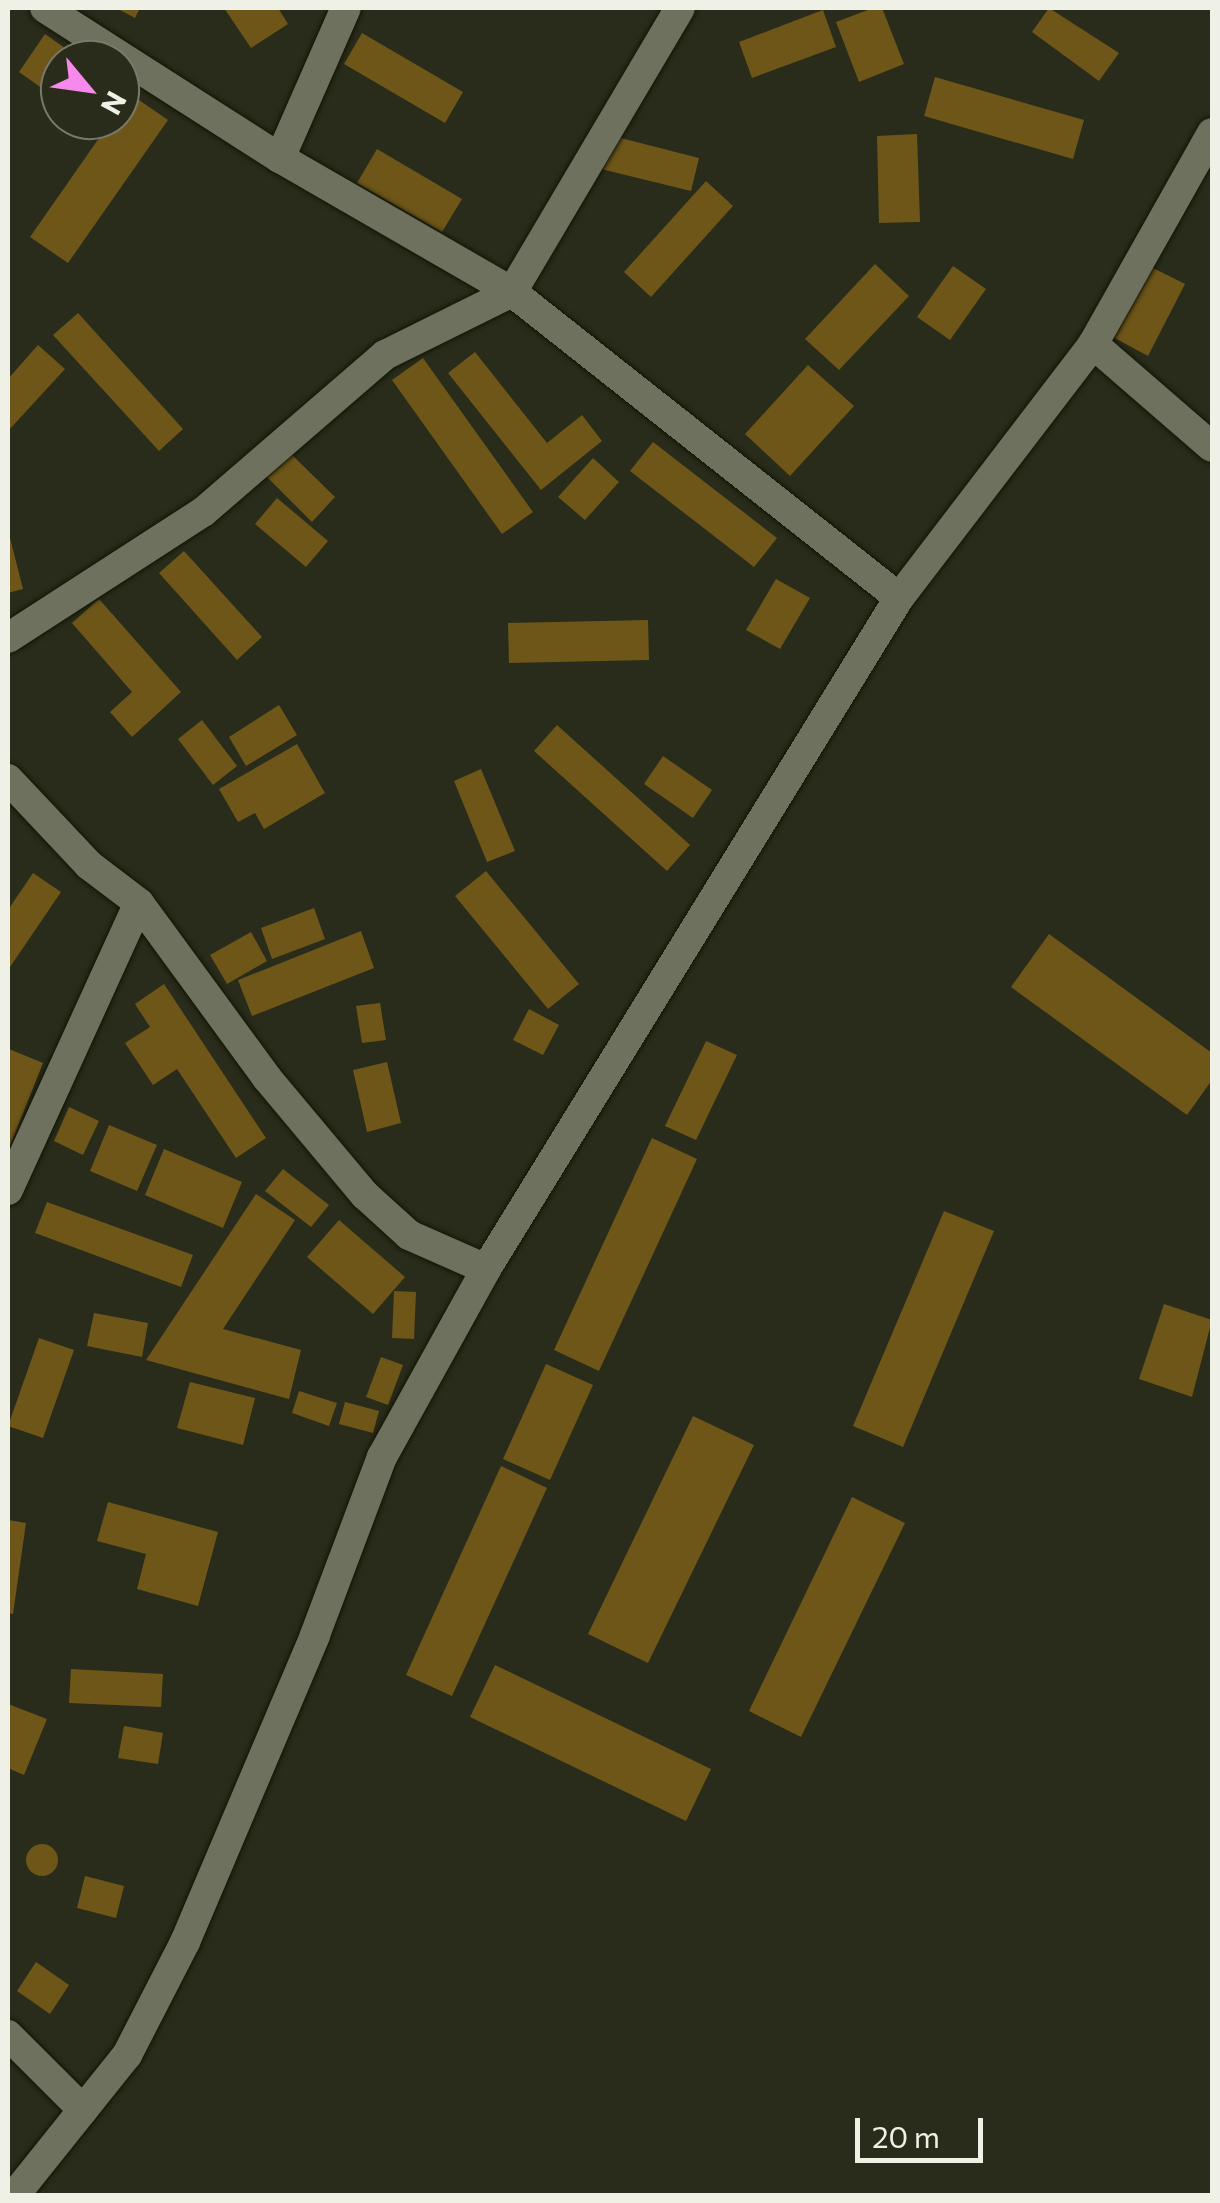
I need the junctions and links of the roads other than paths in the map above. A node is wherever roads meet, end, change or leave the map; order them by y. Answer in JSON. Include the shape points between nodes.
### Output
{"nodes":[{"id":1,"x":46,"y":8,"type":"edge"},
{"id":2,"x":346,"y":8,"type":"edge"},
{"id":3,"x":680,"y":8,"type":"edge"},
{"id":4,"x":1212,"y":133,"type":"edge"},
{"id":5,"x":280,"y":158,"type":"junction"},
{"id":6,"x":512,"y":292,"type":"junction"},
{"id":7,"x":1093,"y":344,"type":"junction"},
{"id":8,"x":1212,"y":447,"type":"edge"},
{"id":9,"x":899,"y":598,"type":"junction"},
{"id":10,"x":8,"y":638,"type":"edge"},
{"id":11,"x":8,"y":779,"type":"edge"},
{"id":12,"x":139,"y":903,"type":"junction"},
{"id":13,"x":8,"y":1190,"type":"edge"},
{"id":14,"x":486,"y":1269,"type":"junction"},
{"id":15,"x":8,"y":2035,"type":"edge"},
{"id":16,"x":83,"y":2110,"type":"junction"},
{"id":17,"x":14,"y":2196,"type":"edge"}],
"edges":[{"from":1,"to":5,"type":"street"},
{"from":2,"to":5,"type":"street"},
{"from":3,"to":6,"type":"street"},
{"from":4,"to":7,"type":"street"},
{"from":5,"to":6,"type":"street"},
{"from":6,"to":9,"type":"street"},
{"from":6,"to":10,"type":"street","via":[[385,354],[204,512]]},
{"from":7,"to":8,"type":"street"},
{"from":7,"to":9,"type":"street"},
{"from":9,"to":14,"type":"street"},
{"from":11,"to":12,"type":"street","via":[[76,853]]},
{"from":12,"to":13,"type":"street"},
{"from":12,"to":14,"type":"street","via":[[267,1078],[365,1195],[409,1234]]},
{"from":14,"to":16,"type":"street","via":[[382,1456],[316,1635],[186,1942],[128,2055]]},
{"from":15,"to":16,"type":"street"},
{"from":16,"to":17,"type":"street"}]}
